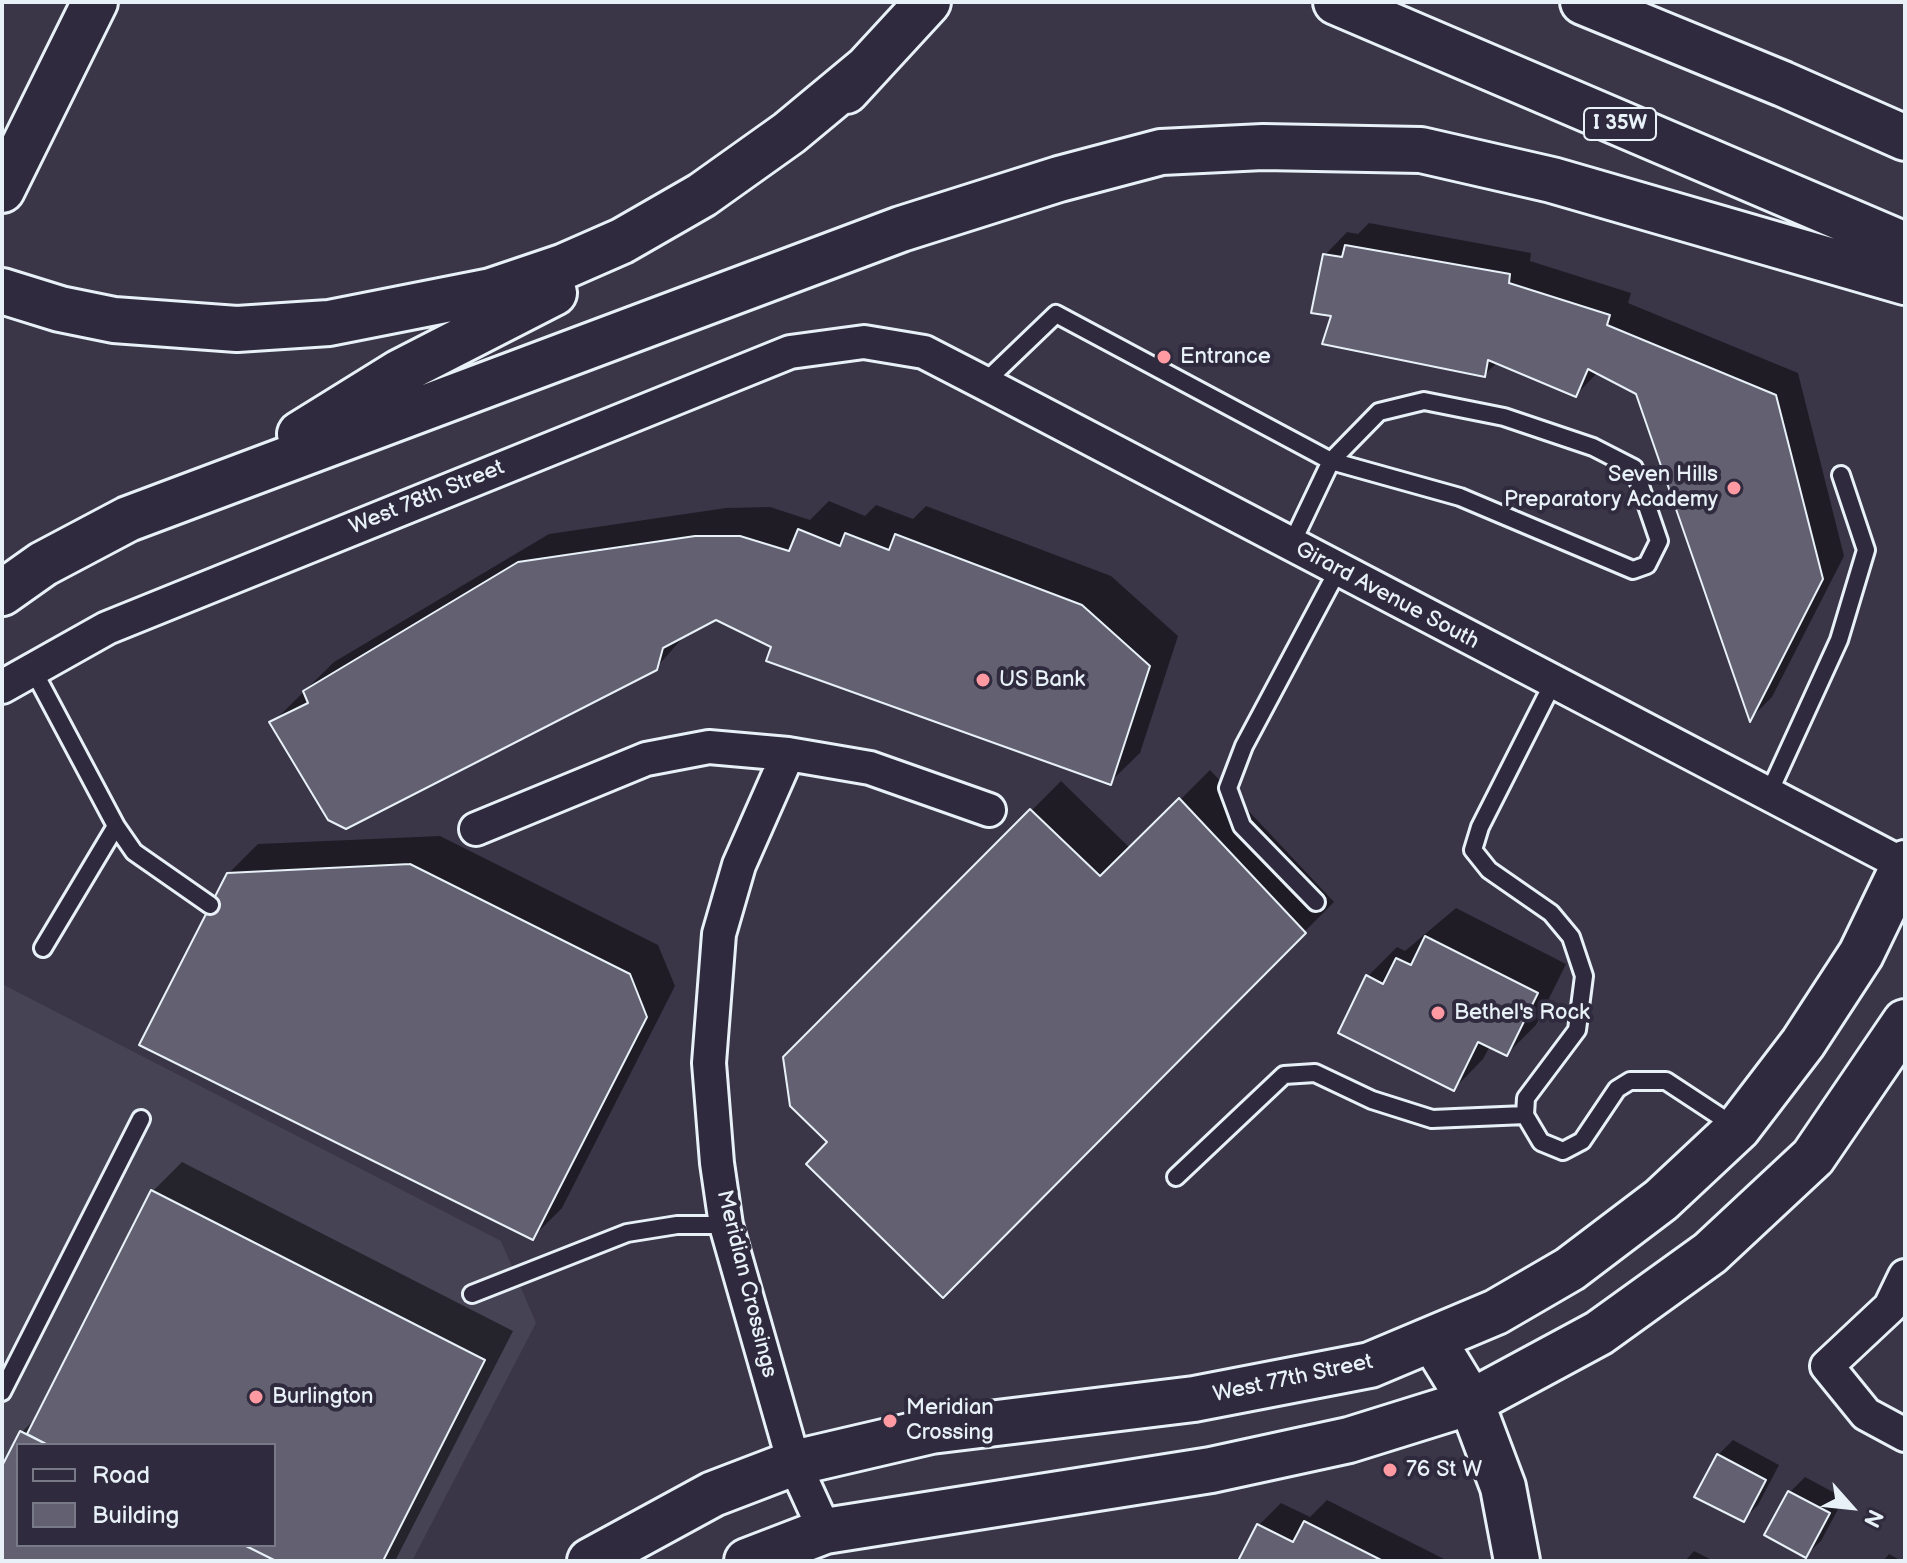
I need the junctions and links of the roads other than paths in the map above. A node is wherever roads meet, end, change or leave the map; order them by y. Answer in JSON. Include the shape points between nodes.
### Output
{"nodes":[{"id":1,"x":95,"y":2,"type":"edge"},
{"id":2,"x":928,"y":2,"type":"edge"},
{"id":3,"x":1336,"y":2,"type":"edge"},
{"id":4,"x":1583,"y":2,"type":"edge"},
{"id":5,"x":1648,"y":2,"type":"edge"},
{"id":6,"x":874,"y":61,"type":"junction"},
{"id":7,"x":1783,"y":84,"type":"junction"},
{"id":8,"x":1905,"y":138,"type":"edge"},
{"id":9,"x":2,"y":190,"type":"edge"},
{"id":10,"x":1905,"y":245,"type":"edge"},
{"id":11,"x":1905,"y":282,"type":"edge"},
{"id":12,"x":2,"y":291,"type":"edge"},
{"id":13,"x":864,"y":342,"type":"joint"},
{"id":14,"x":984,"y":383,"type":"junction"},
{"id":15,"x":1331,"y":461,"type":"junction"},
{"id":16,"x":1841,"y":475,"type":"dead end"},
{"id":17,"x":215,"y":487,"type":"junction"},
{"id":18,"x":1291,"y":545,"type":"junction"},
{"id":19,"x":1338,"y":570,"type":"junction"},
{"id":20,"x":2,"y":593,"type":"edge"},
{"id":21,"x":32,"y":668,"type":"junction"},
{"id":22,"x":1553,"y":683,"type":"junction"},
{"id":23,"x":2,"y":687,"type":"edge"},
{"id":24,"x":788,"y":754,"type":"junction"},
{"id":25,"x":1768,"y":795,"type":"junction"},
{"id":26,"x":989,"y":810,"type":"dead end"},
{"id":27,"x":116,"y":826,"type":"junction"},
{"id":28,"x":476,"y":829,"type":"dead end"},
{"id":29,"x":1905,"y":865,"type":"edge"},
{"id":30,"x":1316,"y":902,"type":"dead end"},
{"id":31,"x":210,"y":905,"type":"dead end"},
{"id":32,"x":43,"y":948,"type":"dead end"},
{"id":33,"x":1905,"y":1022,"type":"edge"},
{"id":34,"x":1525,"y":1115,"type":"junction"},
{"id":35,"x":141,"y":1119,"type":"dead end"},
{"id":36,"x":1738,"y":1128,"type":"junction"},
{"id":37,"x":1176,"y":1177,"type":"dead end"},
{"id":38,"x":726,"y":1225,"type":"junction"},
{"id":39,"x":1905,"y":1276,"type":"edge"},
{"id":40,"x":472,"y":1294,"type":"dead end"},
{"id":41,"x":1433,"y":1340,"type":"junction"},
{"id":42,"x":2,"y":1392,"type":"edge"},
{"id":43,"x":1471,"y":1402,"type":"junction"},
{"id":44,"x":1905,"y":1435,"type":"edge"},
{"id":45,"x":794,"y":1463,"type":"junction"},
{"id":46,"x":825,"y":1531,"type":"junction"},
{"id":47,"x":590,"y":1561,"type":"edge"},
{"id":48,"x":747,"y":1561,"type":"edge"},
{"id":49,"x":1517,"y":1561,"type":"edge"}],
"edges":[{"from":1,"to":9,"type":"main road"},
{"from":2,"to":6,"type":"main road"},
{"from":3,"to":10,"type":"main road","number":"I 35W"},
{"from":4,"to":7,"type":"main road"},
{"from":5,"to":7,"type":"main road"},
{"from":6,"to":12,"type":"main road","via":[[789,133],[702,195],[622,241],[491,291],[329,323],[237,329],[114,320]]},
{"from":6,"to":17,"type":"main road","via":[[796,146],[627,256],[400,372]]},
{"from":7,"to":8,"type":"main road"},
{"from":11,"to":17,"type":"main road","via":[[1552,180],[1421,150],[1263,147],[1161,152],[901,229]]},
{"from":13,"to":14,"type":"street","name":"Girard Avenue South","via":[[924,352]]},
{"from":13,"to":21,"type":"street","name":"West 78th Street","via":[[790,352],[107,628]]},
{"from":14,"to":15,"type":"lane","via":[[1056,314]]},
{"from":14,"to":18,"type":"street","name":"Girard Avenue South"},
{"from":15,"to":15,"type":"lane","via":[[1460,497],[1633,570],[1647,565],[1656,553],[1659,541],[1634,468],[1593,447],[1504,417],[1424,401],[1379,412]]},
{"from":15,"to":18,"type":"lane"},
{"from":16,"to":25,"type":"lane","via":[[1866,550],[1839,640]]},
{"from":17,"to":20,"type":"main road","via":[[128,519],[43,564]]},
{"from":18,"to":19,"type":"street","name":"Girard Avenue South"},
{"from":19,"to":22,"type":"street","name":"Girard Avenue South"},
{"from":19,"to":30,"type":"lane","via":[[1244,746],[1228,788],[1242,826]]},
{"from":21,"to":23,"type":"street","name":"West 78th Street"},
{"from":21,"to":27,"type":"lane"},
{"from":22,"to":25,"type":"street","name":"Girard Avenue South"},
{"from":22,"to":34,"type":"lane","via":[[1473,850],[1489,870],[1551,913],[1571,937],[1584,976],[1577,1030],[1526,1098]]},
{"from":24,"to":26,"type":"street","via":[[870,768]]},
{"from":24,"to":28,"type":"street","via":[[709,747],[646,759]]},
{"from":24,"to":38,"type":"street","name":"Meridian Crossings","via":[[739,865],[719,934],[709,1063]]},
{"from":25,"to":29,"type":"street","name":"Girard Avenue South"},
{"from":27,"to":31,"type":"lane","via":[[134,852]]},
{"from":27,"to":32,"type":"lane"},
{"from":29,"to":36,"type":"main road","name":"West 77th Street","via":[[1861,954],[1803,1043]]},
{"from":33,"to":43,"type":"main road","via":[[1813,1157],[1710,1253],[1599,1333]]},
{"from":34,"to":36,"type":"lane","via":[[1541,1142],[1563,1151],[1582,1141],[1617,1089],[1630,1081],[1666,1081]]},
{"from":34,"to":37,"type":"lane","via":[[1432,1119],[1372,1100],[1315,1073],[1284,1075]]},
{"from":35,"to":42,"type":"lane"},
{"from":36,"to":41,"type":"main road","name":"West 77th Street","via":[[1661,1200],[1570,1269],[1496,1312]]},
{"from":38,"to":40,"type":"lane","via":[[627,1233]]},
{"from":38,"to":45,"type":"street","name":"Meridian Crossings"},
{"from":39,"to":44,"type":"street","via":[[1890,1307],[1827,1366],[1866,1414]]},
{"from":41,"to":43,"type":"main road"},
{"from":41,"to":45,"type":"main road","name":"West 77th Street","via":[[1370,1365],[1299,1380],[1194,1399],[931,1431]]},
{"from":43,"to":46,"type":"main road","via":[[1349,1440],[1211,1470]]},
{"from":43,"to":49,"type":"main road","via":[[1503,1487]]},
{"from":45,"to":46,"type":"street","name":"Meridian Crossings"},
{"from":45,"to":47,"type":"main road","name":"West 77th Street","via":[[713,1494]]},
{"from":46,"to":48,"type":"main road"}]}
